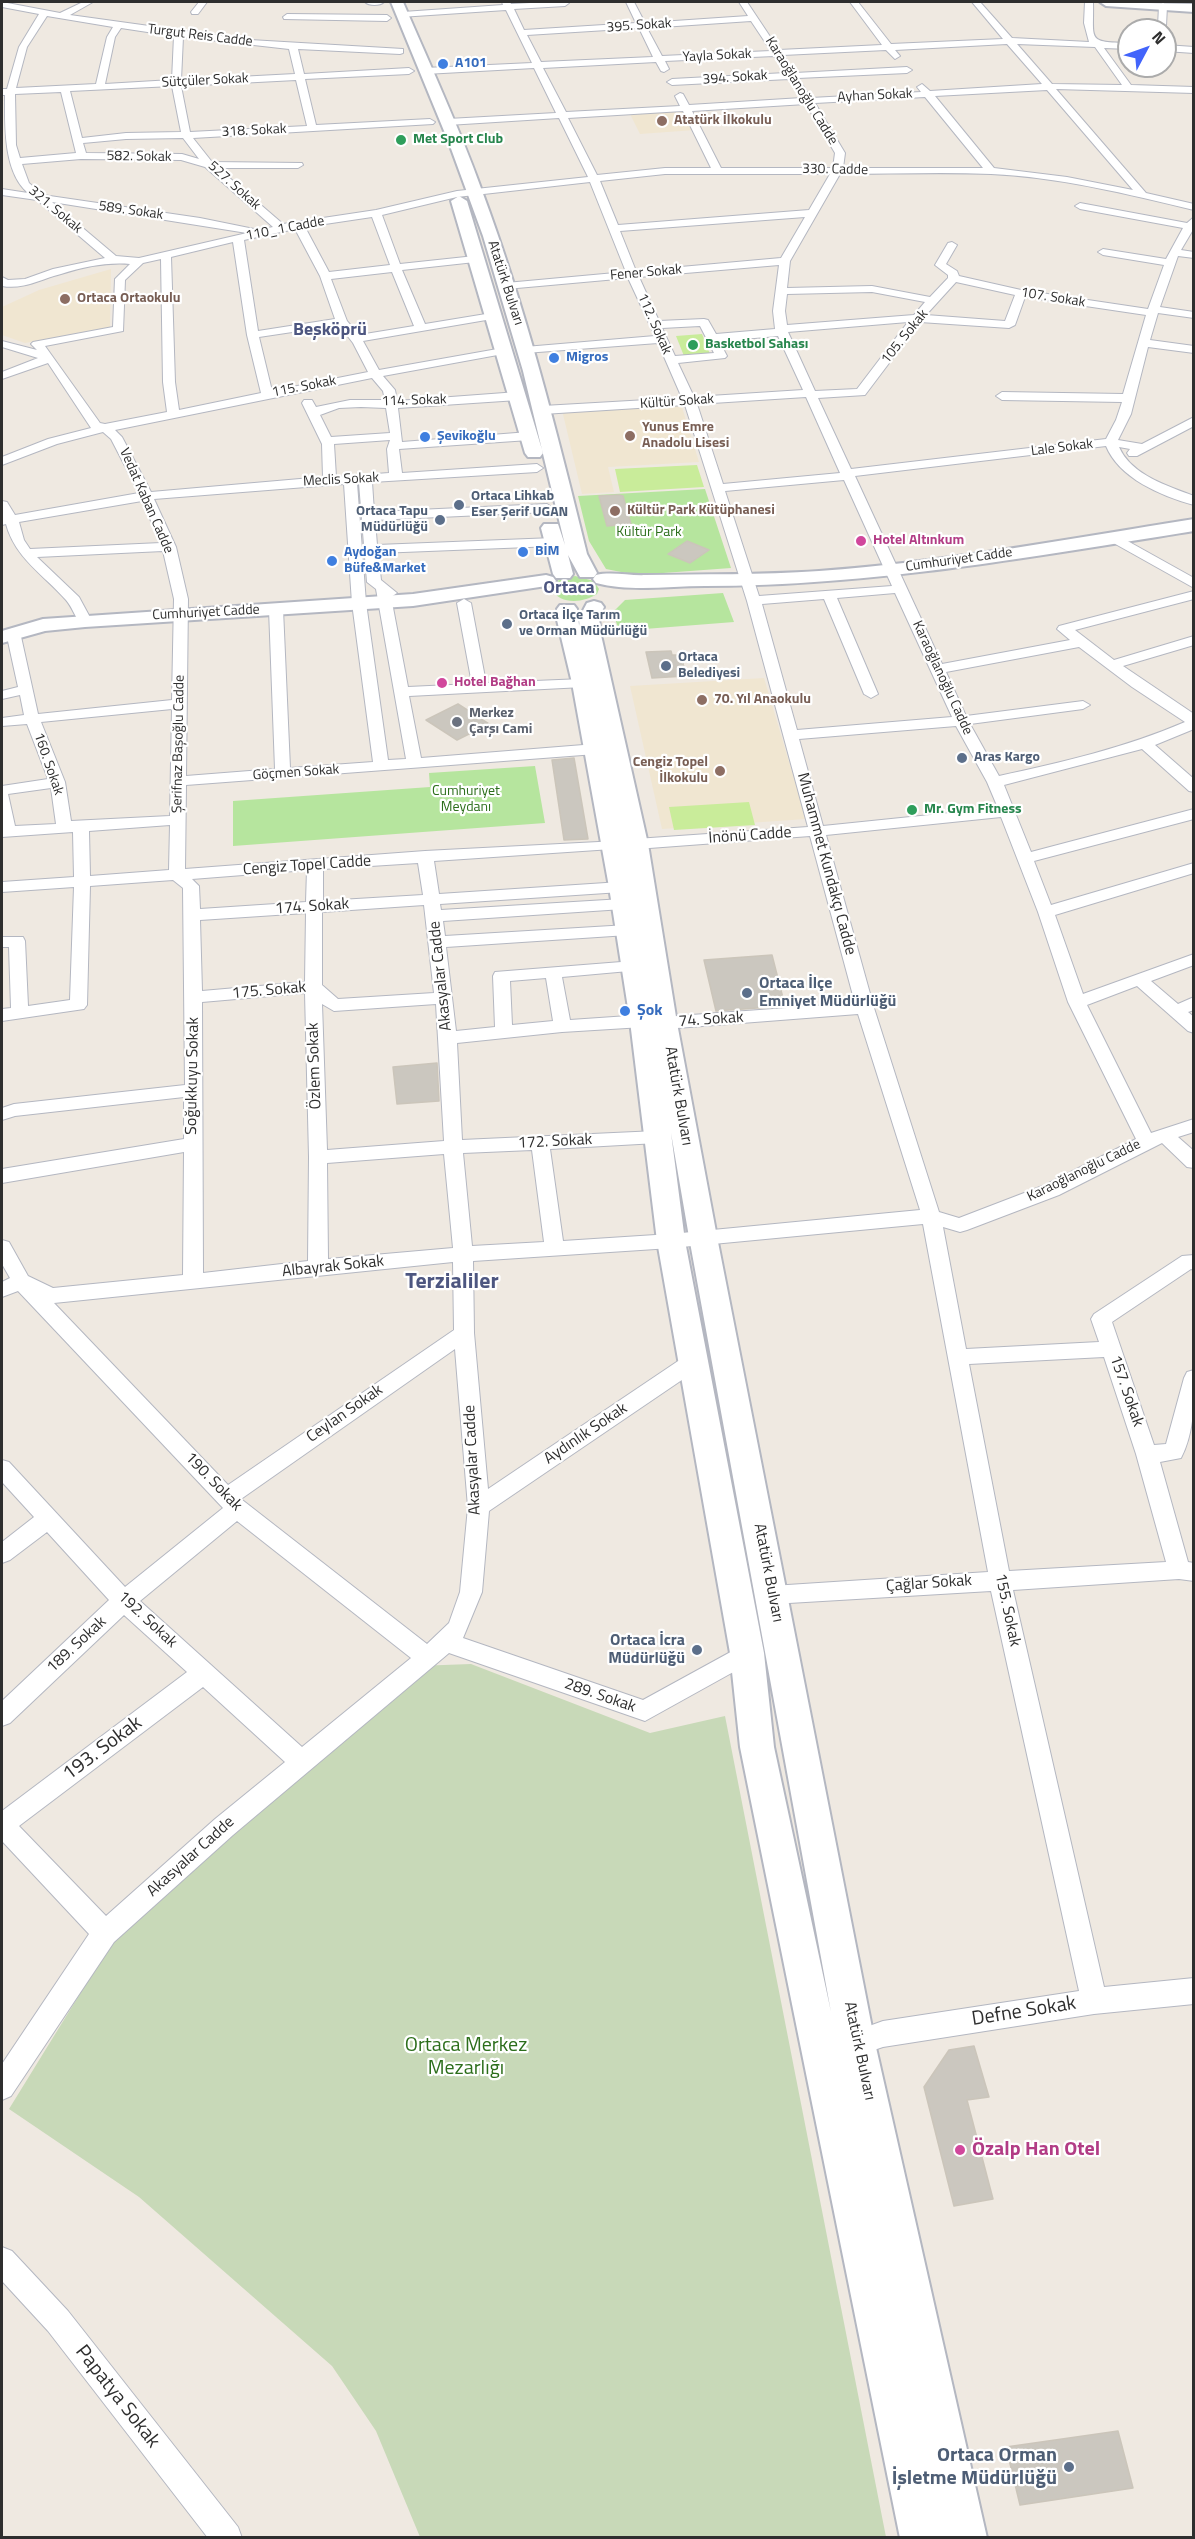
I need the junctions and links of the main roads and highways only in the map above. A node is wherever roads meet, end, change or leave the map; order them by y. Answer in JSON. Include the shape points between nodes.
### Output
{"nodes":[{"id":1,"x":380,"y":2,"type":"edge"},
{"id":2,"x":397,"y":2,"type":"edge"},
{"id":3,"x":1106,"y":2,"type":"edge"},
{"id":4,"x":1156,"y":4,"type":"edge"},
{"id":5,"x":1194,"y":8,"type":"edge"},
{"id":6,"x":411,"y":76,"type":"road end"},
{"id":7,"x":455,"y":189,"type":"road end"},
{"id":8,"x":1194,"y":525,"type":"edge"},
{"id":9,"x":554,"y":577,"type":"junction"},
{"id":10,"x":584,"y":595,"type":"junction"},
{"id":11,"x":413,"y":600,"type":"junction"},
{"id":12,"x":7,"y":634,"type":"edge"},
{"id":13,"x":624,"y":844,"type":"junction"},
{"id":14,"x":653,"y":1022,"type":"junction"},
{"id":15,"x":922,"y":2538,"type":"edge"},
{"id":16,"x":965,"y":2538,"type":"edge"}],
"edges":[{"from":1,"to":6,"type":"main road"},
{"from":2,"to":10,"type":"main road","name":"Atatürk Bulvarı","via":[[475,192],[506,286],[543,410]]},
{"from":3,"to":4,"type":"main road"},
{"from":4,"to":5,"type":"main road"},
{"from":7,"to":9,"type":"main road","name":"Atatürk Bulvarı","via":[[529,435],[554,542]]},
{"from":8,"to":10,"type":"main road","name":"Cumhuriyet Cadde","via":[[892,570]]},
{"from":9,"to":10,"type":"main road","name":"Cumhuriyet Cadde"},
{"from":9,"to":10,"type":"main road","name":"Atatürk Bulvarı","via":[[540,593]]},
{"from":9,"to":11,"type":"main road","name":"Cumhuriyet Cadde","via":[[514,588]]},
{"from":10,"to":11,"type":"main road","name":"Cumhuriyet Cadde","via":[[435,604]]},
{"from":10,"to":13,"type":"main road","name":"Atatürk Bulvarı"},
{"from":10,"to":13,"type":"main road","name":"Atatürk Bulvarı","via":[[567,620],[595,744]]},
{"from":11,"to":12,"type":"main road","name":"Cumhuriyet Cadde","via":[[383,594],[359,603],[85,621]]},
{"from":13,"to":14,"type":"main road","name":"Atatürk Bulvarı"},
{"from":13,"to":14,"type":"main road","name":"Atatürk Bulvarı","via":[[624,907],[634,966]]},
{"from":14,"to":15,"type":"main road","name":"Atatürk Bulvarı","via":[[657,1137],[671,1241],[747,1653],[760,1759]]},
{"from":14,"to":16,"type":"main road","name":"Atatürk Bulvarı","via":[[703,1237],[856,2043]]}]}
